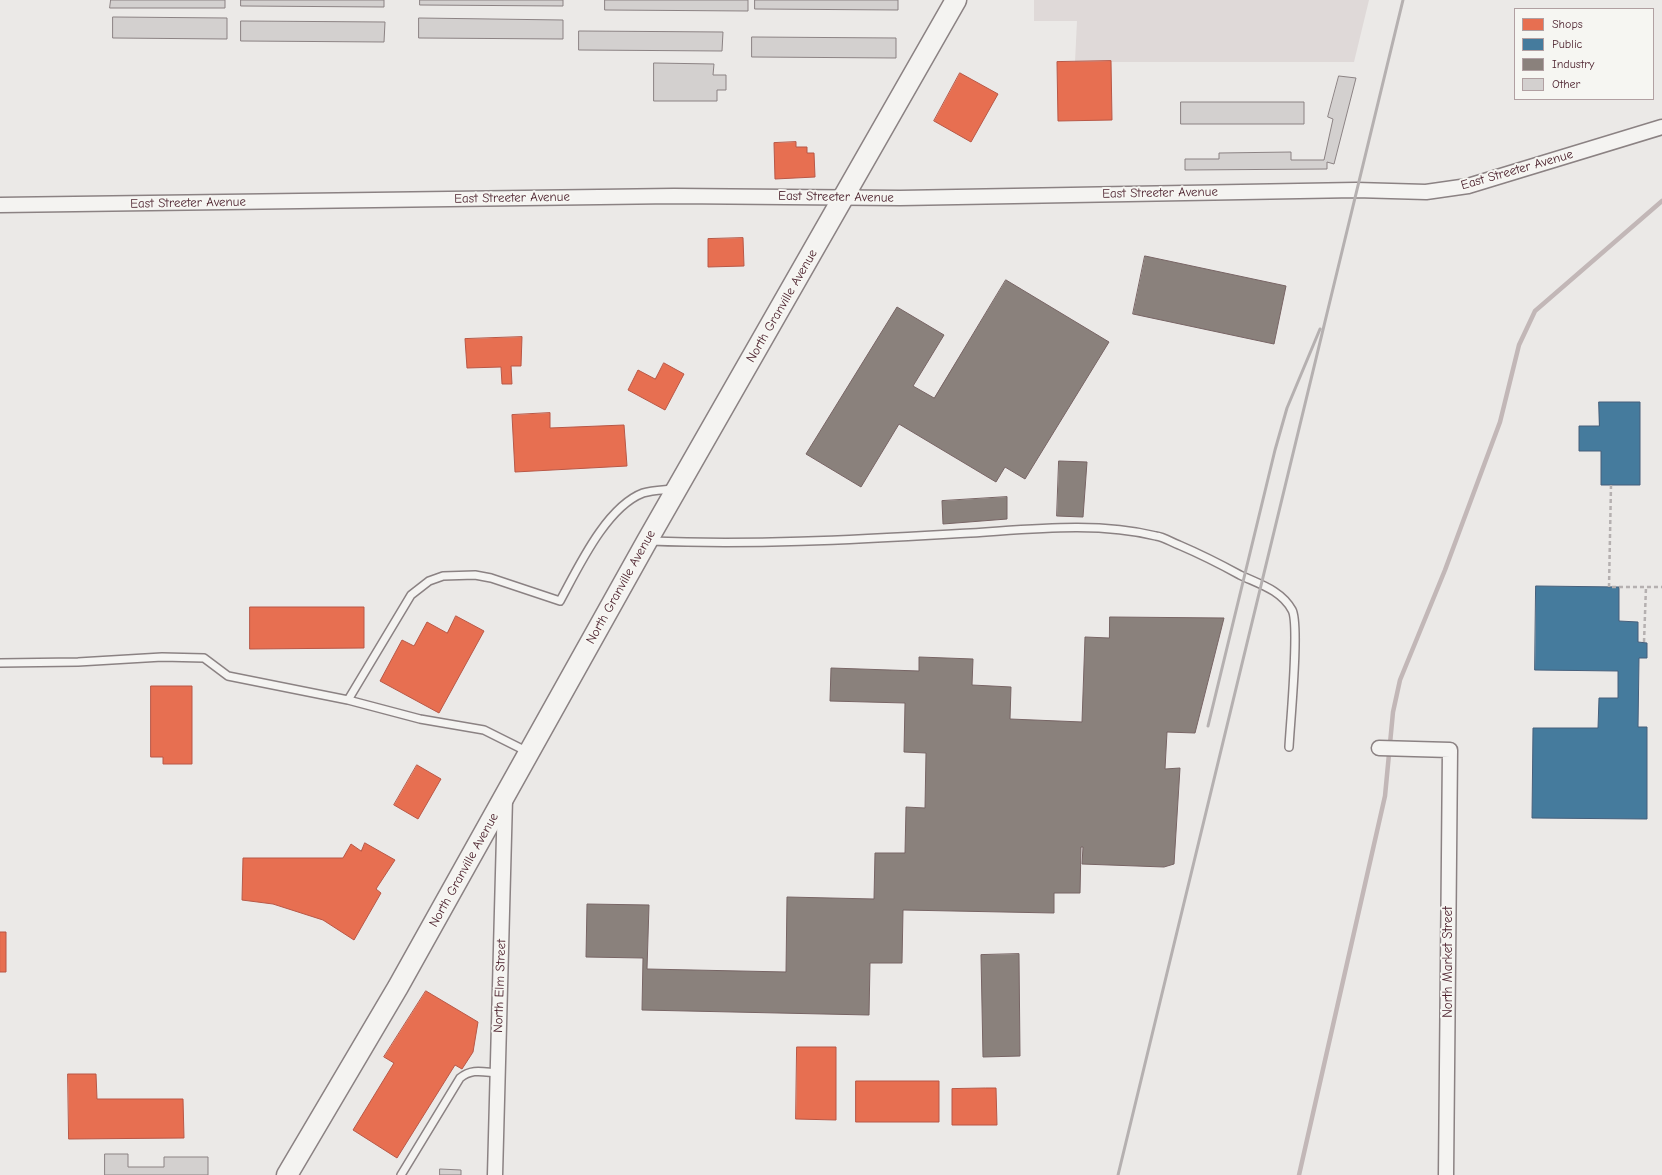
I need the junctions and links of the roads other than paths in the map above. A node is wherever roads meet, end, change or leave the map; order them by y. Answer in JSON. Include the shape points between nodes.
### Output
{"nodes":[{"id":1,"x":956,"y":0,"type":"edge"},
{"id":2,"x":1662,"y":127,"type":"edge"},
{"id":3,"x":843,"y":198,"type":"junction"},
{"id":4,"x":0,"y":205,"type":"edge"},
{"id":5,"x":677,"y":489,"type":"junction"},
{"id":6,"x":647,"y":541,"type":"junction"},
{"id":7,"x":0,"y":663,"type":"edge"},
{"id":8,"x":348,"y":700,"type":"junction"},
{"id":9,"x":1289,"y":747,"type":"dead end"},
{"id":10,"x":1379,"y":748,"type":"dead end"},
{"id":11,"x":529,"y":752,"type":"junction"},
{"id":12,"x":505,"y":796,"type":"junction"},
{"id":13,"x":498,"y":1073,"type":"junction"},
{"id":14,"x":287,"y":1175,"type":"edge"},
{"id":15,"x":401,"y":1175,"type":"edge"},
{"id":16,"x":495,"y":1175,"type":"edge"},
{"id":17,"x":1446,"y":1175,"type":"edge"}],
"edges":[{"from":1,"to":3,"type":"main road","name":"North Granville Avenue"},
{"from":2,"to":3,"type":"street","name":"East Streeter Avenue","via":[[1468,186],[1426,192],[1356,190]]},
{"from":3,"to":4,"type":"street","name":"East Streeter Avenue","via":[[674,196]]},
{"from":3,"to":5,"type":"main road","name":"North Granville Avenue"},
{"from":5,"to":6,"type":"main road","name":"North Granville Avenue"},
{"from":5,"to":8,"type":"lane","via":[[643,493],[614,513],[596,537],[560,601],[475,575],[443,576],[429,581],[411,595]]},
{"from":6,"to":9,"type":"lane","via":[[704,543],[895,537],[1082,527],[1120,529],[1158,536],[1262,584],[1278,594],[1293,611],[1295,632]]},
{"from":6,"to":11,"type":"main road","name":"North Granville Avenue"},
{"from":7,"to":8,"type":"lane","via":[[162,657],[204,658],[228,676]]},
{"from":8,"to":11,"type":"lane","via":[[420,719],[484,730]]},
{"from":10,"to":17,"type":"street","name":"North Market Street","via":[[1450,750]]},
{"from":11,"to":12,"type":"main road","name":"North Granville Avenue"},
{"from":12,"to":13,"type":"street","name":"North Elm Street"},
{"from":12,"to":14,"type":"main road","name":"North Granville Avenue","via":[[398,987]]},
{"from":13,"to":15,"type":"lane","via":[[476,1070],[460,1078]]},
{"from":13,"to":16,"type":"street","name":"North Elm Street"}]}
